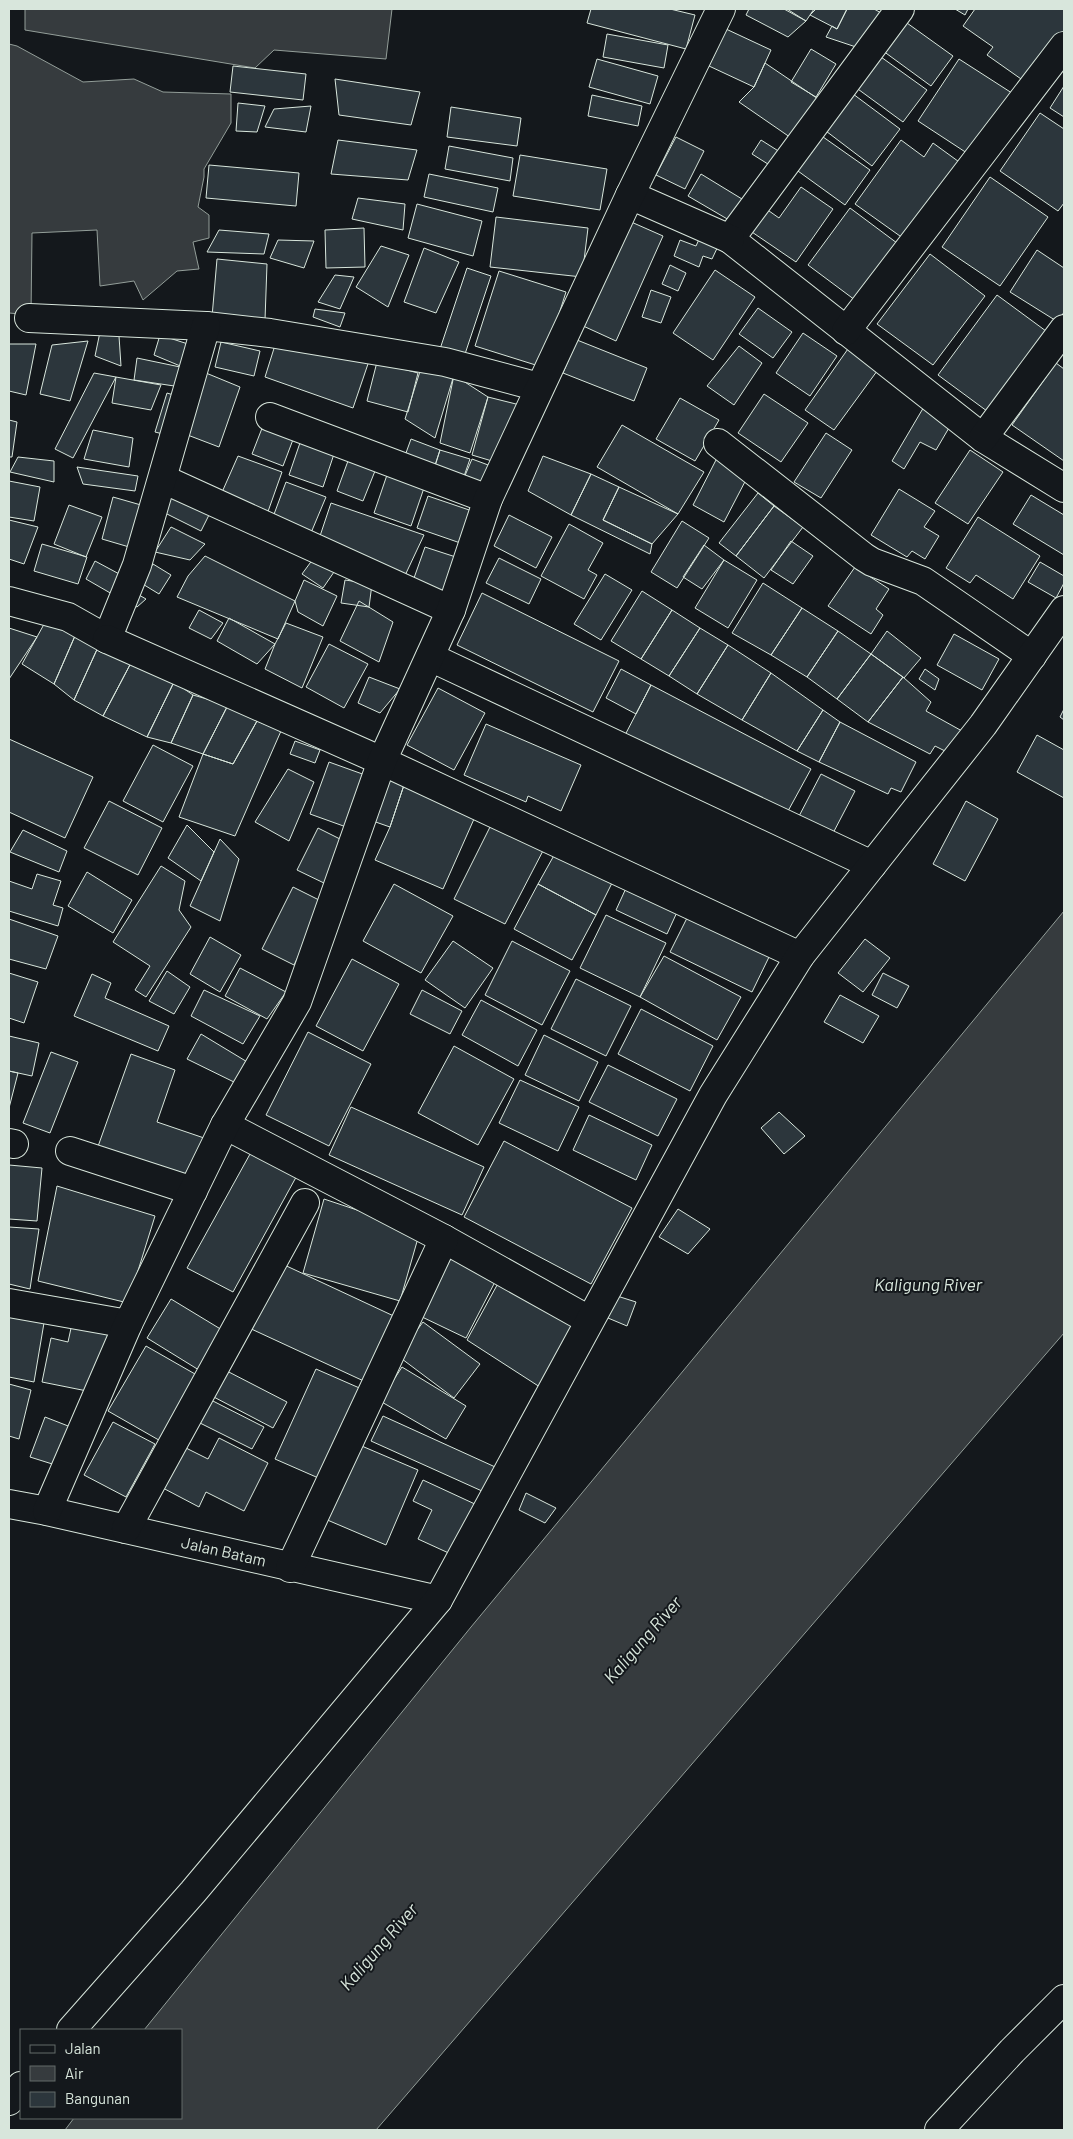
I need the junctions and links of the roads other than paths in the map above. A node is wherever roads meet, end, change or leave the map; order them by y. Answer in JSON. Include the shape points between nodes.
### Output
{"nodes":[{"id":1,"x":721,"y":9,"type":"edge"},
{"id":2,"x":900,"y":9,"type":"edge"},
{"id":3,"x":1064,"y":46,"type":"edge"},
{"id":4,"x":630,"y":194,"type":"junction"},
{"id":5,"x":730,"y":239,"type":"junction"},
{"id":6,"x":29,"y":318,"type":"dead end"},
{"id":7,"x":206,"y":326,"type":"junction"},
{"id":8,"x":1064,"y":329,"type":"edge"},
{"id":9,"x":846,"y":331,"type":"junction"},
{"id":10,"x":539,"y":387,"type":"junction"},
{"id":11,"x":270,"y":417,"type":"dead end"},
{"id":12,"x":983,"y":438,"type":"junction"},
{"id":13,"x":718,"y":443,"type":"dead end"},
{"id":14,"x":163,"y":478,"type":"junction"},
{"id":15,"x":1064,"y":488,"type":"edge"},
{"id":16,"x":488,"y":500,"type":"junction"},
{"id":17,"x":9,"y":601,"type":"edge"},
{"id":18,"x":451,"y":610,"type":"junction"},
{"id":19,"x":1064,"y":610,"type":"edge"},
{"id":20,"x":107,"y":639,"type":"junction"},
{"id":21,"x":1032,"y":656,"type":"junction"},
{"id":22,"x":430,"y":657,"type":"junction"},
{"id":23,"x":382,"y":761,"type":"junction"},
{"id":24,"x":872,"y":865,"type":"junction"},
{"id":25,"x":800,"y":956,"type":"junction"},
{"id":26,"x":225,"y":1125,"type":"junction"},
{"id":27,"x":70,"y":1150,"type":"dead end"},
{"id":28,"x":193,"y":1191,"type":"junction"},
{"id":29,"x":305,"y":1203,"type":"dead end"},
{"id":30,"x":444,"y":1239,"type":"junction"},
{"id":31,"x":9,"y":1302,"type":"edge"},
{"id":32,"x":589,"y":1320,"type":"junction"},
{"id":33,"x":128,"y":1324,"type":"junction"},
{"id":34,"x":9,"y":1504,"type":"edge"},
{"id":35,"x":47,"y":1511,"type":"junction"},
{"id":36,"x":126,"y":1529,"type":"junction"},
{"id":37,"x":290,"y":1568,"type":"junction"},
{"id":38,"x":438,"y":1600,"type":"junction"},
{"id":39,"x":1064,"y":1999,"type":"edge"},
{"id":40,"x":72,"y":2029,"type":"edge"},
{"id":41,"x":20,"y":2087,"type":"edge"},
{"id":42,"x":9,"y":2101,"type":"edge"},
{"id":43,"x":939,"y":2130,"type":"edge"}],
"edges":[{"from":1,"to":4,"type":"street"},
{"from":2,"to":5,"type":"street"},
{"from":3,"to":9,"type":"street"},
{"from":4,"to":5,"type":"street"},
{"from":4,"to":10,"type":"street"},
{"from":5,"to":9,"type":"street"},
{"from":6,"to":7,"type":"street"},
{"from":7,"to":10,"type":"street","via":[[270,332],[444,362]]},
{"from":7,"to":14,"type":"street"},
{"from":8,"to":12,"type":"street"},
{"from":9,"to":12,"type":"street"},
{"from":10,"to":16,"type":"street"},
{"from":11,"to":16,"type":"street"},
{"from":12,"to":15,"type":"street"},
{"from":13,"to":21,"type":"street","via":[[864,557],[924,581]]},
{"from":14,"to":18,"type":"street"},
{"from":14,"to":20,"type":"street","via":[[137,565]]},
{"from":16,"to":18,"type":"street"},
{"from":17,"to":20,"type":"street","via":[[68,617]]},
{"from":18,"to":22,"type":"street"},
{"from":19,"to":21,"type":"street"},
{"from":20,"to":23,"type":"street"},
{"from":21,"to":24,"type":"street","via":[[983,725]]},
{"from":22,"to":23,"type":"street"},
{"from":22,"to":24,"type":"street"},
{"from":23,"to":25,"type":"street"},
{"from":23,"to":26,"type":"street","via":[[297,1002]]},
{"from":24,"to":25,"type":"street"},
{"from":25,"to":32,"type":"street","via":[[713,1094]]},
{"from":26,"to":28,"type":"street"},
{"from":26,"to":30,"type":"street"},
{"from":27,"to":28,"type":"street"},
{"from":28,"to":33,"type":"street"},
{"from":29,"to":36,"type":"street"},
{"from":30,"to":32,"type":"street"},
{"from":30,"to":37,"type":"street"},
{"from":31,"to":33,"type":"street"},
{"from":32,"to":38,"type":"street"},
{"from":33,"to":35,"type":"street"},
{"from":34,"to":35,"type":"street","name":"Jalan Batam"},
{"from":35,"to":36,"type":"street","name":"Jalan Batam"},
{"from":36,"to":37,"type":"street","name":"Jalan Batam"},
{"from":37,"to":38,"type":"street","name":"Jalan Batam"},
{"from":38,"to":40,"type":"street","via":[[193,1892]]},
{"from":39,"to":43,"type":"street"},
{"from":41,"to":42,"type":"street"}]}
